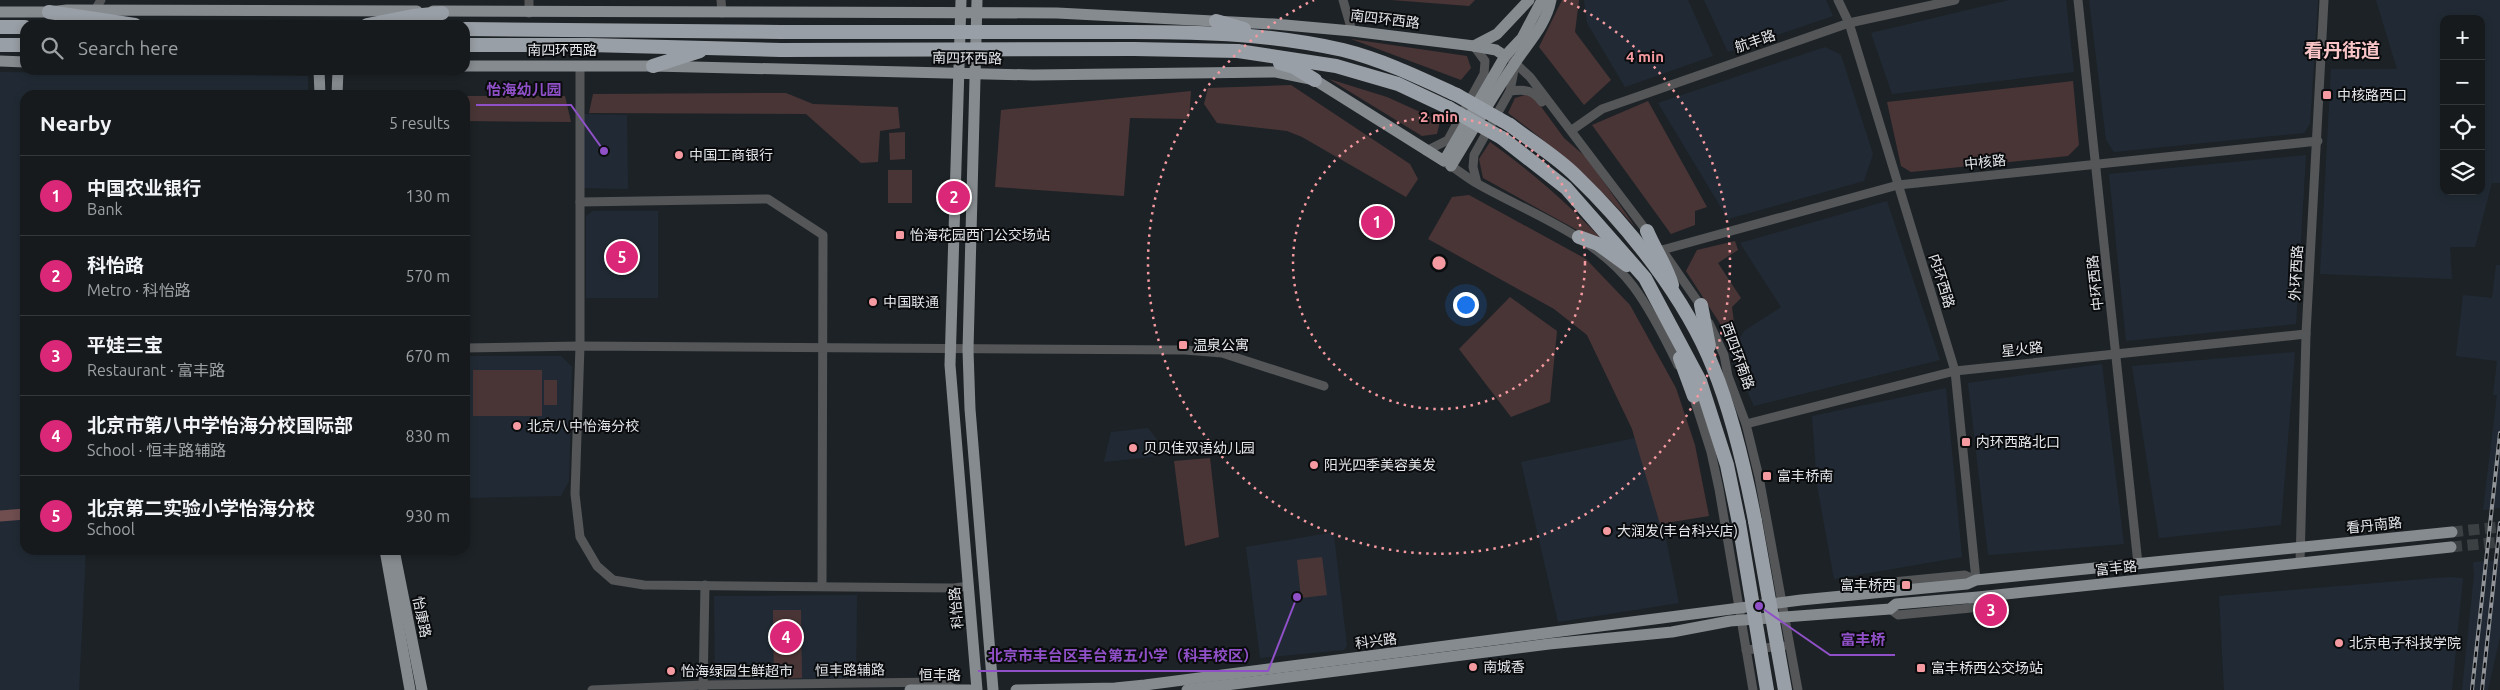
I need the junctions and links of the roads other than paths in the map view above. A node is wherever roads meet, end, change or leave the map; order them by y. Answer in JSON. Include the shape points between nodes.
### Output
{"nodes":[{"id":1,"x":529,"y":0,"type":"edge"},
{"id":2,"x":721,"y":0,"type":"edge"},
{"id":3,"x":961,"y":0,"type":"edge"},
{"id":4,"x":977,"y":0,"type":"edge"},
{"id":5,"x":1343,"y":0,"type":"edge"},
{"id":6,"x":1529,"y":0,"type":"edge"},
{"id":7,"x":1542,"y":0,"type":"edge"},
{"id":8,"x":1551,"y":0,"type":"edge"},
{"id":9,"x":1838,"y":0,"type":"edge"},
{"id":10,"x":1955,"y":0,"type":"edge"},
{"id":11,"x":2078,"y":0,"type":"edge"},
{"id":12,"x":2324,"y":0,"type":"edge"},
{"id":13,"x":96,"y":3,"type":"edge"},
{"id":14,"x":0,"y":12,"type":"edge"},
{"id":15,"x":49,"y":12,"type":"junction"},
{"id":16,"x":442,"y":13,"type":"junction"},
{"id":17,"x":529,"y":13,"type":"junction"},
{"id":18,"x":722,"y":13,"type":"junction"},
{"id":19,"x":961,"y":13,"type":"junction"},
{"id":20,"x":976,"y":14,"type":"junction"},
{"id":21,"x":102,"y":20,"type":"edge"},
{"id":22,"x":393,"y":20,"type":"edge"},
{"id":23,"x":1216,"y":21,"type":"junction"},
{"id":24,"x":1849,"y":23,"type":"junction"},
{"id":25,"x":0,"y":27,"type":"edge"},
{"id":26,"x":20,"y":27,"type":"edge"},
{"id":27,"x":470,"y":29,"type":"edge"},
{"id":28,"x":1352,"y":31,"type":"junction"},
{"id":29,"x":1268,"y":37,"type":"junction"},
{"id":30,"x":0,"y":45,"type":"edge"},
{"id":31,"x":20,"y":45,"type":"edge"},
{"id":32,"x":470,"y":45,"type":"edge"},
{"id":33,"x":1474,"y":46,"type":"junction"},
{"id":34,"x":710,"y":48,"type":"junction"},
{"id":35,"x":1238,"y":51,"type":"junction"},
{"id":36,"x":1510,"y":59,"type":"junction"},
{"id":37,"x":0,"y":61,"type":"edge"},
{"id":38,"x":20,"y":62,"type":"edge"},
{"id":39,"x":470,"y":66,"type":"edge"},
{"id":40,"x":580,"y":66,"type":"junction"},
{"id":41,"x":653,"y":66,"type":"junction"},
{"id":42,"x":960,"y":74,"type":"junction"},
{"id":43,"x":319,"y":75,"type":"edge"},
{"id":44,"x":338,"y":75,"type":"edge"},
{"id":45,"x":975,"y":75,"type":"junction"},
{"id":46,"x":1315,"y":80,"type":"junction"},
{"id":47,"x":320,"y":90,"type":"edge"},
{"id":48,"x":337,"y":90,"type":"edge"},
{"id":49,"x":1510,"y":91,"type":"junction"},
{"id":50,"x":1559,"y":115,"type":"junction"},
{"id":51,"x":1572,"y":130,"type":"junction"},
{"id":52,"x":2318,"y":141,"type":"junction"},
{"id":53,"x":1426,"y":151,"type":"junction"},
{"id":54,"x":2096,"y":163,"type":"junction"},
{"id":55,"x":1447,"y":164,"type":"junction"},
{"id":56,"x":1477,"y":183,"type":"junction"},
{"id":57,"x":1898,"y":185,"type":"junction"},
{"id":58,"x":580,"y":202,"type":"junction"},
{"id":59,"x":1647,"y":231,"type":"junction"},
{"id":60,"x":1579,"y":237,"type":"junction"},
{"id":61,"x":1662,"y":250,"type":"junction"},
{"id":62,"x":1644,"y":278,"type":"junction"},
{"id":63,"x":1674,"y":293,"type":"junction"},
{"id":64,"x":1701,"y":305,"type":"junction"},
{"id":65,"x":1662,"y":308,"type":"junction"},
{"id":66,"x":2306,"y":334,"type":"junction"},
{"id":67,"x":580,"y":346,"type":"junction"},
{"id":68,"x":823,"y":347,"type":"junction"},
{"id":69,"x":470,"y":348,"type":"edge"},
{"id":70,"x":950,"y":350,"type":"junction"},
{"id":71,"x":968,"y":350,"type":"junction"},
{"id":72,"x":2116,"y":353,"type":"junction"},
{"id":73,"x":1713,"y":367,"type":"junction"},
{"id":74,"x":1955,"y":370,"type":"junction"},
{"id":75,"x":1324,"y":386,"type":"dead end"},
{"id":76,"x":1694,"y":396,"type":"junction"},
{"id":77,"x":1746,"y":424,"type":"junction"},
{"id":78,"x":2452,"y":532,"type":"tunnel mouth"},
{"id":79,"x":2451,"y":547,"type":"tunnel mouth"},
{"id":80,"x":2300,"y":548,"type":"junction"},
{"id":81,"x":386,"y":555,"type":"edge"},
{"id":82,"x":395,"y":555,"type":"edge"},
{"id":83,"x":2300,"y":563,"type":"junction"},
{"id":84,"x":2138,"y":564,"type":"junction"},
{"id":85,"x":1976,"y":580,"type":"junction"},
{"id":86,"x":705,"y":585,"type":"junction"},
{"id":87,"x":822,"y":585,"type":"junction"},
{"id":88,"x":969,"y":586,"type":"junction"},
{"id":89,"x":1783,"y":602,"type":"junction"},
{"id":90,"x":1740,"y":614,"type":"junction"},
{"id":91,"x":1786,"y":618,"type":"junction"},
{"id":92,"x":1790,"y":645,"type":"junction"},
{"id":93,"x":1746,"y":650,"type":"junction"},
{"id":94,"x":703,"y":688,"type":"edge"},
{"id":95,"x":410,"y":690,"type":"edge"},
{"id":96,"x":422,"y":690,"type":"edge"},
{"id":97,"x":592,"y":690,"type":"edge"},
{"id":98,"x":910,"y":690,"type":"edge"},
{"id":99,"x":957,"y":690,"type":"edge"},
{"id":100,"x":970,"y":690,"type":"edge"},
{"id":101,"x":977,"y":690,"type":"edge"},
{"id":102,"x":993,"y":690,"type":"edge"},
{"id":103,"x":1016,"y":690,"type":"edge"},
{"id":104,"x":1187,"y":690,"type":"edge"},
{"id":105,"x":1753,"y":690,"type":"edge"},
{"id":106,"x":1768,"y":690,"type":"edge"},
{"id":107,"x":1785,"y":690,"type":"edge"},
{"id":108,"x":1798,"y":690,"type":"edge"}],
"edges":[{"from":1,"to":17,"type":"street"},
{"from":2,"to":18,"type":"street"},
{"from":3,"to":19,"type":"main road","name":"科怡路"},
{"from":4,"to":20,"type":"main road"},
{"from":5,"to":28,"type":"street"},
{"from":6,"to":33,"type":"main road","via":[[1497,34]]},
{"from":7,"to":36,"type":"main road"},
{"from":8,"to":36,"type":"main road","via":[[1541,26]]},
{"from":9,"to":24,"type":"street","name":"内环西路"},
{"from":10,"to":24,"type":"street","name":"航丰路"},
{"from":11,"to":54,"type":"street","name":"中环西路"},
{"from":12,"to":52,"type":"street","name":"外环西路"},
{"from":13,"to":15,"type":"main road","name":"南四环西路"},
{"from":13,"to":16,"type":"main road","name":"南四环西路"},
{"from":14,"to":15,"type":"main road","name":"南四环西路"},
{"from":15,"to":21,"type":"highway"},
{"from":16,"to":17,"type":"main road","name":"南四环西路"},
{"from":16,"to":22,"type":"highway"},
{"from":17,"to":18,"type":"main road","name":"南四环西路"},
{"from":18,"to":19,"type":"main road","name":"南四环西路"},
{"from":19,"to":20,"type":"main road","name":"南四环西路"},
{"from":19,"to":42,"type":"main road","name":"科怡路"},
{"from":20,"to":23,"type":"main road","name":"南四环西路","via":[[1057,13]]},
{"from":20,"to":45,"type":"main road"},
{"from":23,"to":28,"type":"main road","name":"南四环西路"},
{"from":23,"to":29,"type":"highway"},
{"from":24,"to":51,"type":"street","name":"航丰路","via":[[1602,109]]},
{"from":24,"to":57,"type":"street","name":"内环西路"},
{"from":25,"to":26,"type":"highway"},
{"from":27,"to":29,"type":"highway","name":"南四环西路","bridge":true,"via":[[1198,32]]},
{"from":28,"to":33,"type":"main road","name":"南四环西路"},
{"from":29,"to":63,"type":"highway","name":"西四环南路","bridge":true,"via":[[1360,55],[1403,70],[1510,125],[1576,175],[1617,219]]},
{"from":30,"to":31,"type":"highway"},
{"from":32,"to":34,"type":"highway","name":"南四环西路"},
{"from":33,"to":36,"type":"main road","name":"南四环西路","via":[[1496,50]]},
{"from":33,"to":53,"type":"street","via":[[1485,60],[1484,74],[1448,140]]},
{"from":34,"to":35,"type":"highway","name":"南四环西路","bridge":true},
{"from":34,"to":41,"type":"highway"},
{"from":35,"to":46,"type":"highway","via":[[1294,67]]},
{"from":35,"to":62,"type":"highway","bridge":true,"via":[[1337,66],[1398,84],[1449,108],[1502,138],[1566,188]]},
{"from":36,"to":49,"type":"street"},
{"from":36,"to":50,"type":"street","name":"西四环南路","via":[[1530,77]]},
{"from":36,"to":55,"type":"main road"},
{"from":37,"to":38,"type":"main road"},
{"from":39,"to":40,"type":"main road","name":"南四环西路"},
{"from":40,"to":41,"type":"main road","name":"南四环西路"},
{"from":40,"to":58,"type":"street"},
{"from":41,"to":42,"type":"main road","name":"南四环西路"},
{"from":42,"to":45,"type":"main road","name":"南四环西路"},
{"from":42,"to":70,"type":"main road","name":"科怡路"},
{"from":43,"to":47,"type":"main road"},
{"from":44,"to":48,"type":"main road"},
{"from":45,"to":46,"type":"main road","name":"南四环西路","via":[[1276,72]]},
{"from":45,"to":71,"type":"main road"},
{"from":46,"to":53,"type":"main road","name":"南四环西路"},
{"from":49,"to":50,"type":"street","via":[[1529,90],[1549,112]]},
{"from":49,"to":56,"type":"street","via":[[1474,155]]},
{"from":50,"to":51,"type":"street","name":"西四环南路"},
{"from":51,"to":59,"type":"street","name":"西四环南路"},
{"from":52,"to":54,"type":"street","name":"中核路"},
{"from":52,"to":66,"type":"street","name":"外环西路"},
{"from":53,"to":55,"type":"main road","name":"南四环西路"},
{"from":54,"to":57,"type":"street","name":"中核路"},
{"from":54,"to":72,"type":"street","name":"中环西路"},
{"from":55,"to":56,"type":"street"},
{"from":56,"to":60,"type":"street"},
{"from":57,"to":61,"type":"street","name":"中核路"},
{"from":57,"to":74,"type":"street","name":"内环西路"},
{"from":58,"to":67,"type":"street"},
{"from":58,"to":68,"type":"street","via":[[768,199],[822,235]]},
{"from":59,"to":61,"type":"street","name":"西四环南路"},
{"from":59,"to":63,"type":"highway","via":[[1667,267]]},
{"from":60,"to":62,"type":"highway","via":[[1598,244]]},
{"from":60,"to":76,"type":"street","via":[[1614,265],[1632,285],[1659,327]]},
{"from":61,"to":64,"type":"street","name":"西四环南路"},
{"from":62,"to":65,"type":"highway"},
{"from":63,"to":73,"type":"highway","name":"西四环南路"},
{"from":64,"to":73,"type":"highway"},
{"from":64,"to":77,"type":"street","name":"西四环南路","via":[[1724,355]]},
{"from":65,"to":76,"type":"highway"},
{"from":65,"to":106,"type":"highway","bridge":true,"via":[[1700,380],[1727,465]]},
{"from":66,"to":72,"type":"street","name":"星火路"},
{"from":66,"to":80,"type":"street","name":"外环西路"},
{"from":67,"to":68,"type":"street"},
{"from":67,"to":69,"type":"street"},
{"from":67,"to":86,"type":"street","via":[[575,494],[580,537],[597,566],[613,580],[644,585]]},
{"from":68,"to":70,"type":"street"},
{"from":68,"to":87,"type":"street"},
{"from":70,"to":71,"type":"street"},
{"from":70,"to":88,"type":"main road","name":"科怡路"},
{"from":71,"to":75,"type":"street","via":[[1185,350],[1222,353]]},
{"from":71,"to":102,"type":"main road"},
{"from":72,"to":74,"type":"street","name":"星火路"},
{"from":72,"to":84,"type":"street","name":"中环西路"},
{"from":73,"to":107,"type":"highway","name":"西四环南路","bridge":true,"via":[[1738,443]]},
{"from":74,"to":77,"type":"street","name":"星火路"},
{"from":74,"to":85,"type":"street","name":"内环西路"},
{"from":76,"to":90,"type":"street","via":[[1711,452]]},
{"from":77,"to":89,"type":"street","name":"西四环南路"},
{"from":78,"to":80,"type":"main road","name":"看丹南路"},
{"from":79,"to":83,"type":"main road","name":"富丰路"},
{"from":80,"to":83,"type":"street","name":"外环西路"},
{"from":80,"to":84,"type":"main road","name":"富丰路"},
{"from":81,"to":95,"type":"main road","name":"怡康路"},
{"from":82,"to":96,"type":"main road","name":"怡康路"},
{"from":83,"to":91,"type":"main road","name":"富丰路"},
{"from":84,"to":85,"type":"main road","name":"富丰路"},
{"from":85,"to":89,"type":"main road","name":"富丰路","via":[[1967,584]]},
{"from":86,"to":87,"type":"street"},
{"from":86,"to":94,"type":"street"},
{"from":87,"to":88,"type":"street"},
{"from":88,"to":101,"type":"main road","name":"科怡路"},
{"from":89,"to":90,"type":"main road","name":"富丰路"},
{"from":89,"to":91,"type":"street","name":"西四环南路"},
{"from":90,"to":91,"type":"main road","name":"富丰路"},
{"from":90,"to":93,"type":"street"},
{"from":90,"to":103,"type":"main road","name":"科兴路","via":[[1130,687]]},
{"from":90,"to":104,"type":"main road","name":"科兴路","via":[[1672,632],[1549,644]]},
{"from":91,"to":92,"type":"street","name":"西四环南路"},
{"from":92,"to":93,"type":"street"},
{"from":92,"to":108,"type":"street","name":"西四环南路"},
{"from":93,"to":105,"type":"street"},
{"from":94,"to":97,"type":"street","name":"恒丰路辅路"},
{"from":94,"to":99,"type":"street","name":"恒丰路辅路","via":[[941,682]]},
{"from":98,"to":99,"type":"main road","name":"恒丰路"},
{"from":99,"to":100,"type":"main road","name":"恒丰路"}]}
